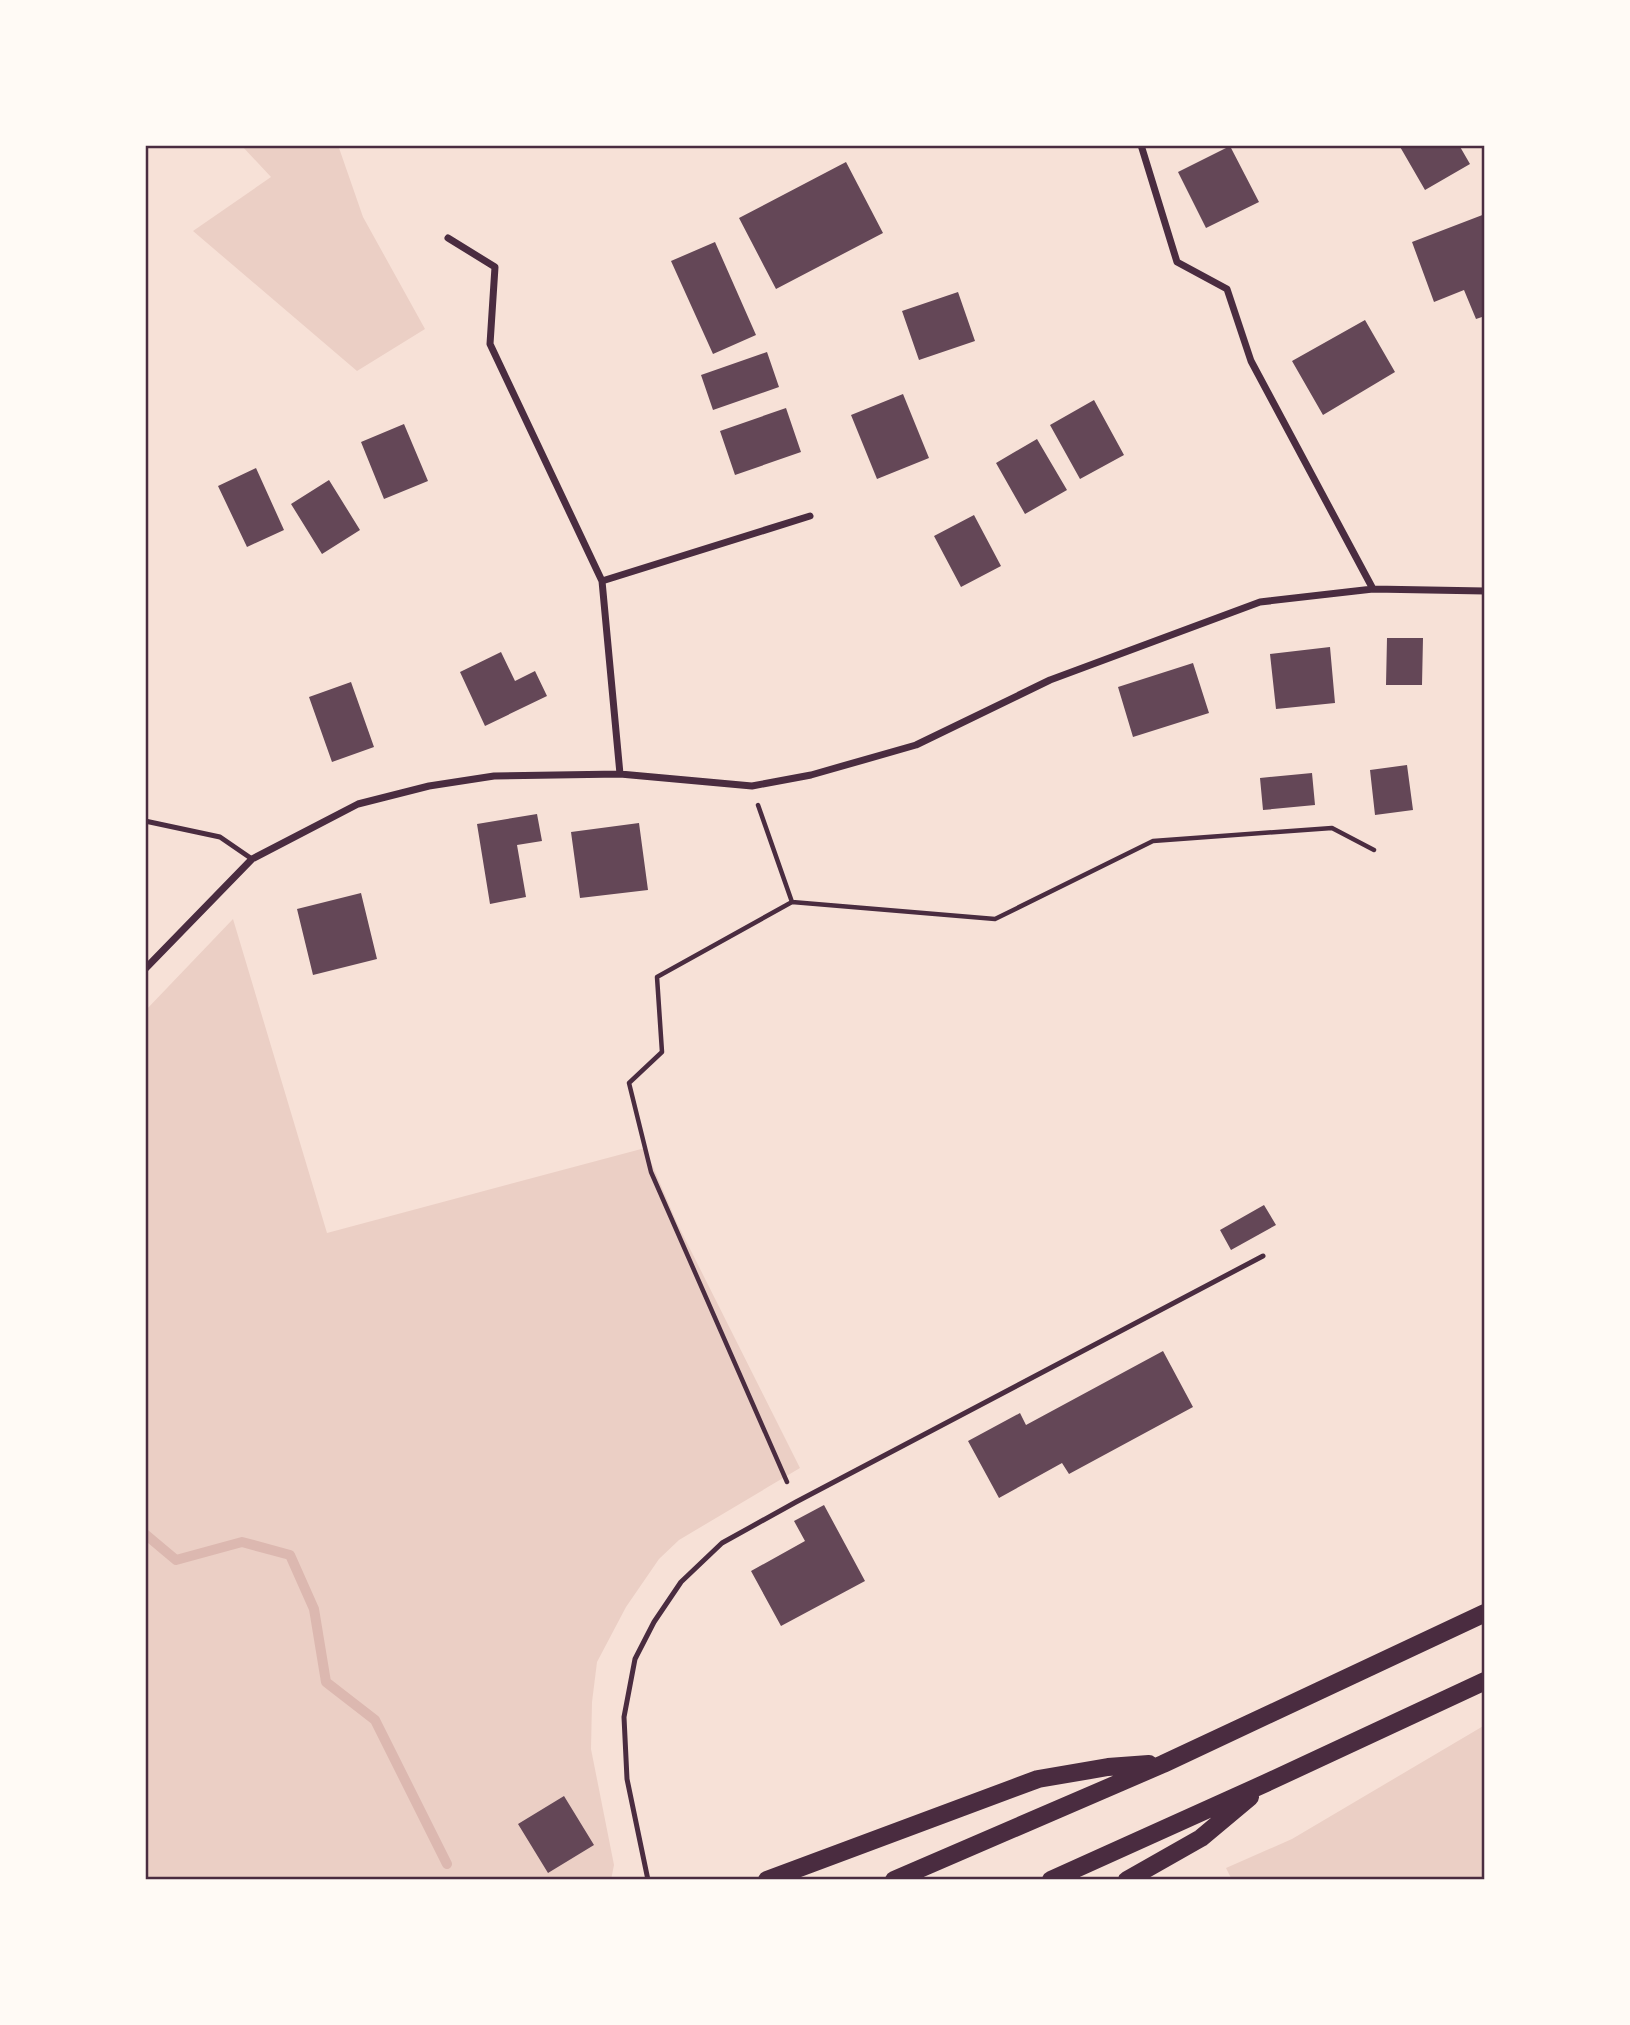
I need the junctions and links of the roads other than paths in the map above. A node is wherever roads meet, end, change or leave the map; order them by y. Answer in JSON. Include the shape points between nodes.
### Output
{"nodes":[{"id":1,"x":1141,"y":145,"type":"edge"},
{"id":2,"x":448,"y":238,"type":"dead end"},
{"id":3,"x":810,"y":516,"type":"dead end"},
{"id":4,"x":602,"y":581,"type":"junction"},
{"id":5,"x":1373,"y":589,"type":"junction"},
{"id":6,"x":1485,"y":591,"type":"edge"},
{"id":7,"x":620,"y":774,"type":"junction"},
{"id":8,"x":145,"y":821,"type":"edge"},
{"id":9,"x":252,"y":859,"type":"junction"},
{"id":10,"x":145,"y":969,"type":"edge"},
{"id":11,"x":1263,"y":1256,"type":"dead end"},
{"id":12,"x":1485,"y":1613,"type":"edge"},
{"id":13,"x":1485,"y":1681,"type":"edge"},
{"id":14,"x":1163,"y":1764,"type":"junction"},
{"id":15,"x":1266,"y":1783,"type":"junction"},
{"id":16,"x":648,"y":1880,"type":"edge"},
{"id":17,"x":767,"y":1880,"type":"edge"},
{"id":18,"x":894,"y":1880,"type":"edge"},
{"id":19,"x":1051,"y":1880,"type":"edge"},
{"id":20,"x":1127,"y":1880,"type":"edge"}],
"edges":[{"from":1,"to":5,"type":"street","via":[[1177,262],[1227,289],[1251,361]]},
{"from":2,"to":4,"type":"street","via":[[495,267],[490,344]]},
{"from":3,"to":4,"type":"street"},
{"from":4,"to":7,"type":"street"},
{"from":5,"to":6,"type":"street"},
{"from":5,"to":7,"type":"street","via":[[1261,601],[1050,680],[916,745],[811,775],[752,786]]},
{"from":7,"to":9,"type":"street","via":[[494,776],[429,786],[358,804]]},
{"from":8,"to":9,"type":"lane","via":[[220,837]]},
{"from":9,"to":10,"type":"street"},
{"from":11,"to":16,"type":"lane","via":[[722,1543],[681,1582],[635,1659],[624,1717],[627,1779]]},
{"from":12,"to":14,"type":"main road"},
{"from":13,"to":15,"type":"main road"},
{"from":14,"to":17,"type":"main road","via":[[1108,1767],[1038,1779]]},
{"from":14,"to":18,"type":"main road"},
{"from":15,"to":19,"type":"main road"},
{"from":15,"to":20,"type":"main road","via":[[1201,1838]]}]}
